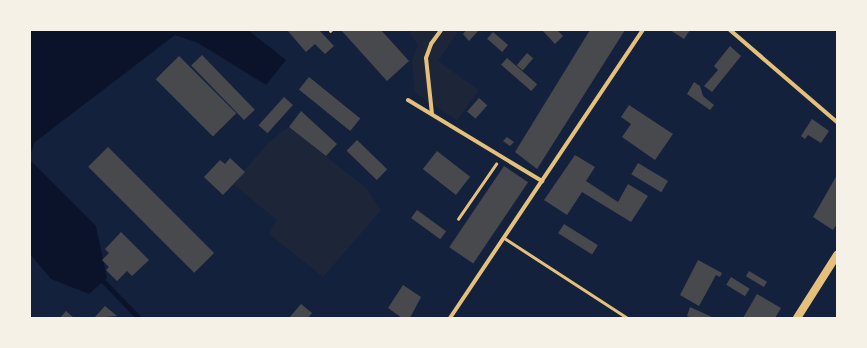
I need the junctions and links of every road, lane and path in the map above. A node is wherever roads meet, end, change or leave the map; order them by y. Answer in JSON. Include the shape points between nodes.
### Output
{"nodes":[{"id":1,"x":440,"y":30,"type":"edge"},
{"id":2,"x":643,"y":30,"type":"edge"},
{"id":3,"x":730,"y":30,"type":"edge"},
{"id":4,"x":408,"y":100,"type":"dead end"},
{"id":5,"x":432,"y":114,"type":"junction"},
{"id":6,"x":837,"y":122,"type":"edge"},
{"id":7,"x":502,"y":155,"type":"junction"},
{"id":8,"x":542,"y":180,"type":"junction"},
{"id":9,"x":458,"y":219,"type":"dead end"},
{"id":10,"x":504,"y":238,"type":"junction"},
{"id":11,"x":837,"y":255,"type":"edge"},
{"id":12,"x":450,"y":318,"type":"edge"},
{"id":13,"x":627,"y":318,"type":"edge"},
{"id":14,"x":797,"y":318,"type":"edge"}],
"edges":[{"from":1,"to":5,"type":"street","via":[[426,58]]},
{"from":2,"to":8,"type":"street"},
{"from":3,"to":6,"type":"street"},
{"from":4,"to":5,"type":"street"},
{"from":5,"to":7,"type":"street"},
{"from":7,"to":8,"type":"street"},
{"from":7,"to":9,"type":"path"},
{"from":8,"to":10,"type":"street"},
{"from":10,"to":12,"type":"street"},
{"from":10,"to":13,"type":"lane"},
{"from":11,"to":14,"type":"main road"}]}
